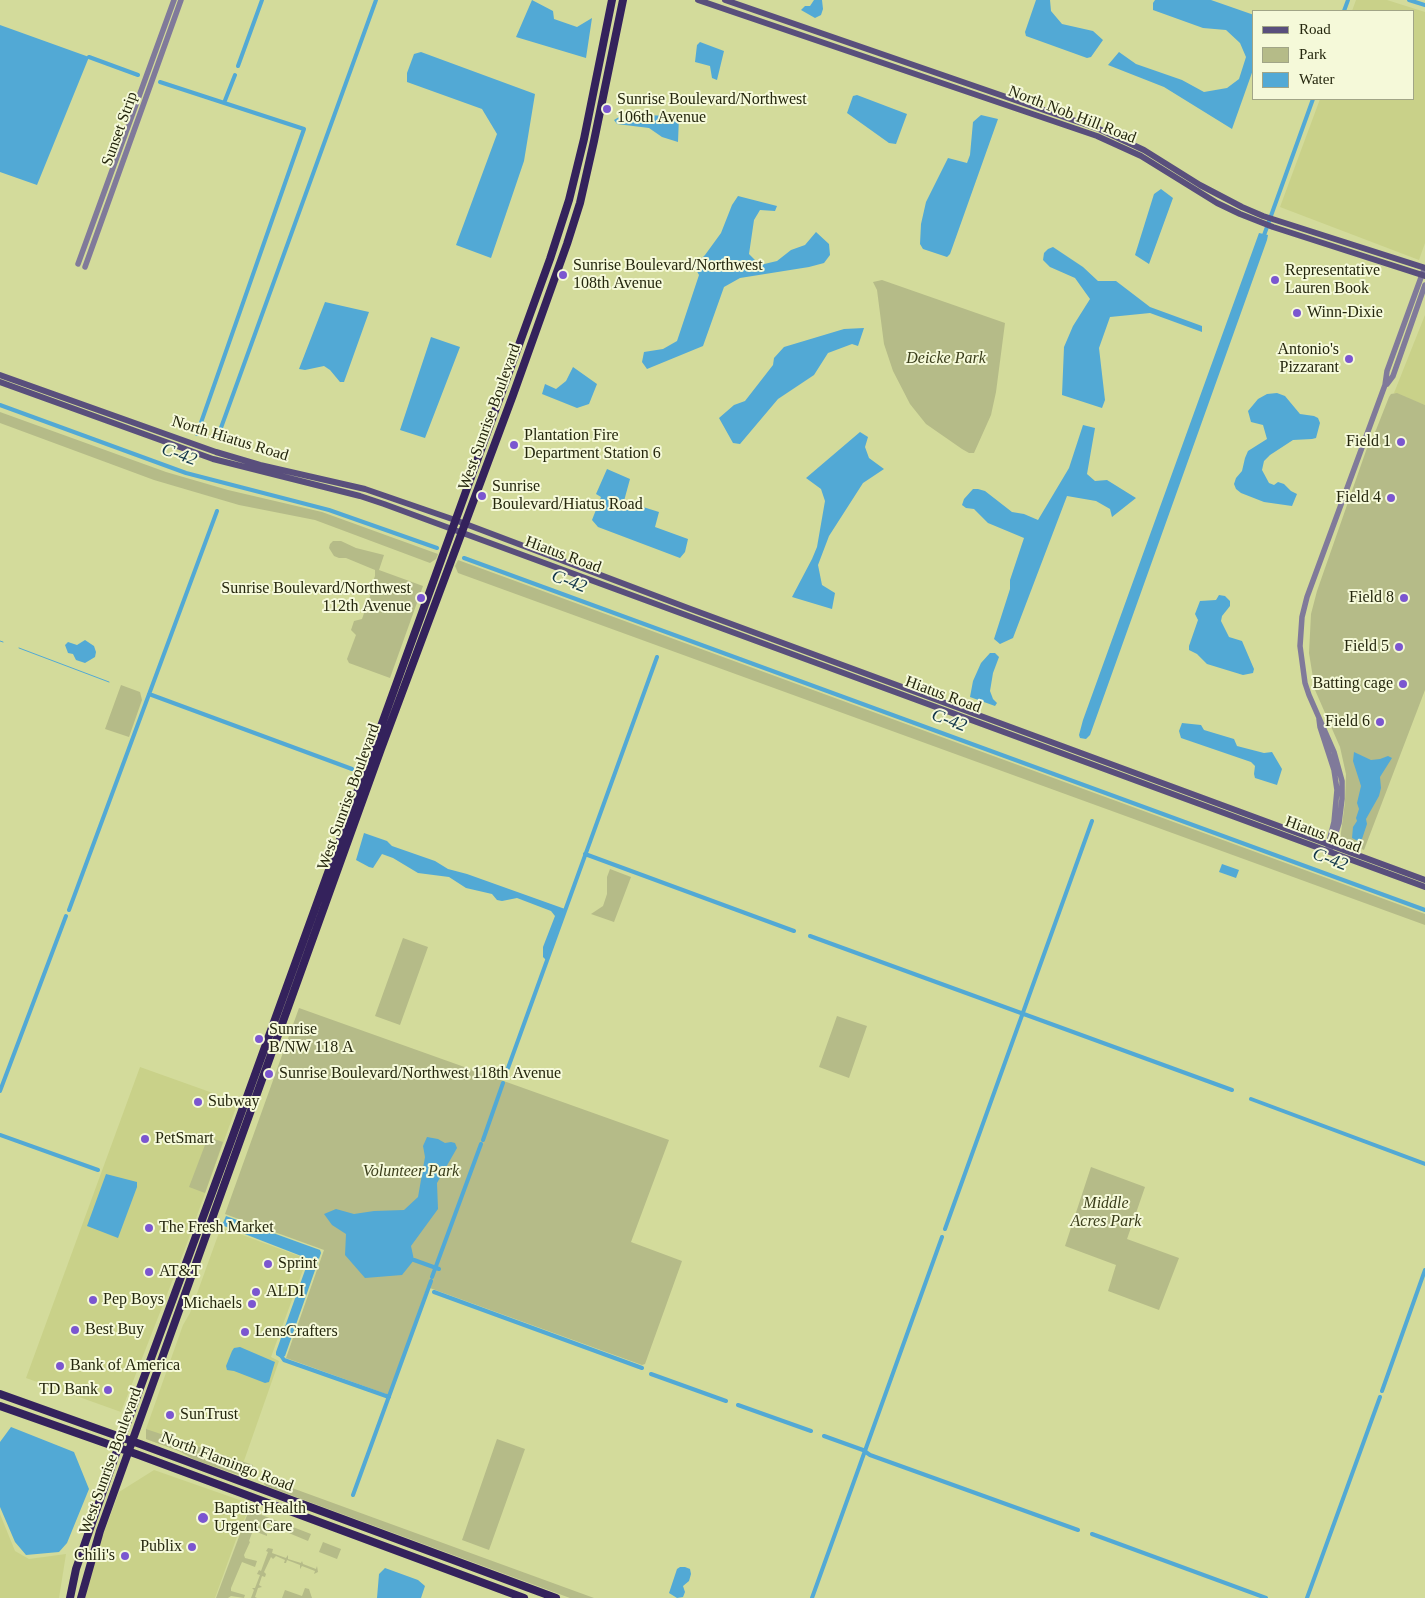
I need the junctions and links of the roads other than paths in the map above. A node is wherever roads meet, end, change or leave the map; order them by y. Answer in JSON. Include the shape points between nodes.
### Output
{"nodes":[{"id":1,"x":174,"y":0,"type":"edge"},
{"id":2,"x":181,"y":0,"type":"edge"},
{"id":3,"x":612,"y":0,"type":"edge"},
{"id":4,"x":623,"y":0,"type":"edge"},
{"id":5,"x":698,"y":0,"type":"edge"},
{"id":6,"x":725,"y":0,"type":"edge"},
{"id":7,"x":78,"y":264,"type":"dead end"},
{"id":8,"x":85,"y":267,"type":"dead end"},
{"id":9,"x":1424,"y":270,"type":"edge"},
{"id":10,"x":1425,"y":285,"type":"edge"},
{"id":11,"x":0,"y":375,"type":"edge"},
{"id":12,"x":0,"y":382,"type":"edge"},
{"id":13,"x":1385,"y":385,"type":"junction"},
{"id":14,"x":45,"y":395,"type":"junction"},
{"id":15,"x":455,"y":520,"type":"junction"},
{"id":16,"x":465,"y":524,"type":"junction"},
{"id":17,"x":452,"y":529,"type":"junction"},
{"id":18,"x":462,"y":532,"type":"junction"},
{"id":19,"x":1330,"y":847,"type":"junction"},
{"id":20,"x":1425,"y":880,"type":"edge"},
{"id":21,"x":1425,"y":887,"type":"edge"},
{"id":22,"x":0,"y":1394,"type":"edge"},
{"id":23,"x":0,"y":1406,"type":"edge"},
{"id":24,"x":122,"y":1437,"type":"junction"},
{"id":25,"x":132,"y":1441,"type":"junction"},
{"id":26,"x":118,"y":1448,"type":"junction"},
{"id":27,"x":128,"y":1452,"type":"junction"},
{"id":28,"x":70,"y":1598,"type":"edge"},
{"id":29,"x":81,"y":1598,"type":"edge"},
{"id":30,"x":524,"y":1598,"type":"edge"},
{"id":31,"x":556,"y":1598,"type":"edge"}],
"edges":[{"from":1,"to":7,"type":"street","name":"Sunset Strip"},
{"from":2,"to":8,"type":"street","name":"Sunset Strip"},
{"from":3,"to":15,"type":"highway","name":"West Sunrise Boulevard","via":[[569,200]]},
{"from":4,"to":16,"type":"highway","name":"West Sunrise Boulevard","via":[[580,203]]},
{"from":5,"to":9,"type":"main road","name":"North Nob Hill Road","via":[[1097,136],[1141,156],[1217,203],[1272,227]]},
{"from":6,"to":9,"type":"main road","name":"North Nob Hill Road","via":[[1099,129],[1144,150],[1220,196],[1263,216]]},
{"from":9,"to":13,"type":"street"},
{"from":10,"to":13,"type":"street","via":[[1393,376]]},
{"from":11,"to":14,"type":"main road","name":"North Hiatus Road"},
{"from":12,"to":14,"type":"main road","name":"North Hiatus Road"},
{"from":13,"to":19,"type":"street","via":[[1302,617],[1300,646],[1303,674],[1342,781],[1341,815]]},
{"from":14,"to":15,"type":"main road","name":"North Hiatus Road","via":[[216,452],[365,489]]},
{"from":14,"to":17,"type":"main road","name":"North Hiatus Road","via":[[213,459],[360,496]]},
{"from":15,"to":16,"type":"main road","name":"Hiatus Road"},
{"from":15,"to":17,"type":"highway","name":"West Sunrise Boulevard"},
{"from":16,"to":18,"type":"highway","name":"West Sunrise Boulevard"},
{"from":16,"to":19,"type":"main road","name":"Hiatus Road"},
{"from":17,"to":18,"type":"main road","name":"Hiatus Road"},
{"from":17,"to":24,"type":"highway","name":"West Sunrise Boulevard"},
{"from":18,"to":19,"type":"main road","name":"Hiatus Road"},
{"from":18,"to":25,"type":"highway","name":"West Sunrise Boulevard"},
{"from":19,"to":20,"type":"main road","name":"Hiatus Road"},
{"from":19,"to":21,"type":"main road","name":"Hiatus Road"},
{"from":22,"to":24,"type":"highway","name":"North Flamingo Road"},
{"from":23,"to":26,"type":"highway","name":"North Flamingo Road"},
{"from":24,"to":25,"type":"highway","name":"North Flamingo Road"},
{"from":24,"to":26,"type":"highway","name":"West Sunrise Boulevard"},
{"from":25,"to":27,"type":"highway","name":"West Sunrise Boulevard"},
{"from":25,"to":31,"type":"highway","name":"North Flamingo Road"},
{"from":26,"to":27,"type":"highway","name":"North Flamingo Road"},
{"from":26,"to":28,"type":"highway","name":"West Sunrise Boulevard","via":[[76,1569]]},
{"from":27,"to":29,"type":"highway","name":"West Sunrise Boulevard","via":[[92,1554]]},
{"from":27,"to":30,"type":"highway","name":"North Flamingo Road"}]}
